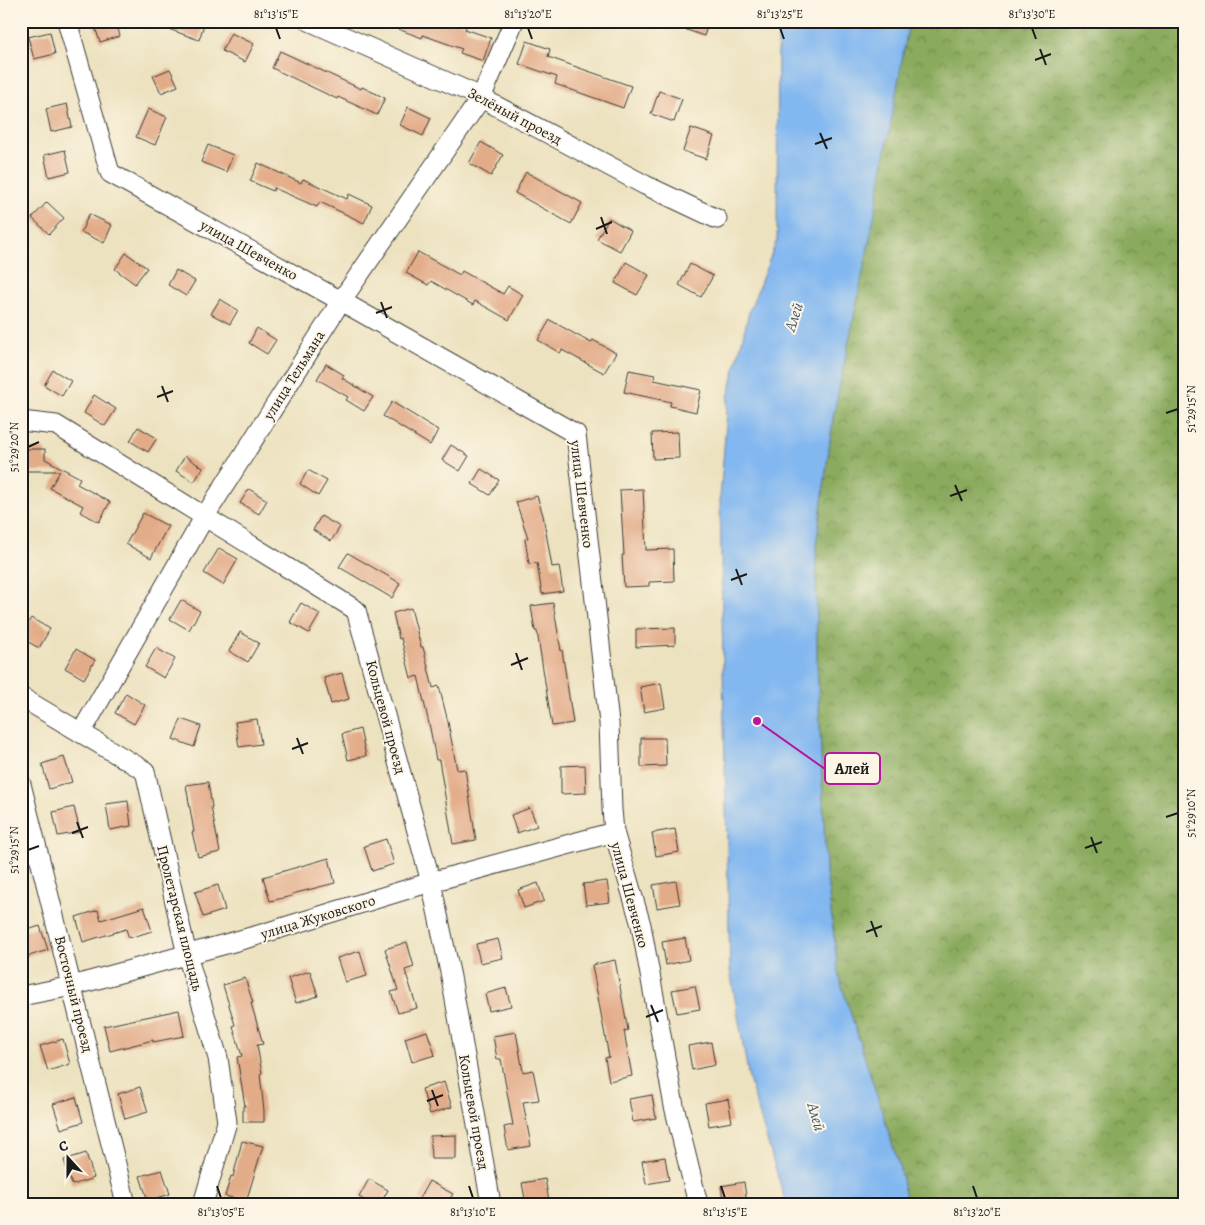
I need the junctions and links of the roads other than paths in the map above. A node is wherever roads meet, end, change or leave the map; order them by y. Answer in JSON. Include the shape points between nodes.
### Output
{"nodes":[{"id":1,"x":67,"y":21,"type":"edge"},
{"id":2,"x":309,"y":21,"type":"edge"},
{"id":3,"x":514,"y":21,"type":"edge"},
{"id":4,"x":481,"y":98,"type":"junction"},
{"id":5,"x":717,"y":219,"type":"dead end"},
{"id":6,"x":341,"y":301,"type":"junction"},
{"id":7,"x":21,"y":421,"type":"edge"},
{"id":8,"x":205,"y":516,"type":"junction"},
{"id":9,"x":21,"y":698,"type":"edge"},
{"id":10,"x":81,"y":733,"type":"junction"},
{"id":11,"x":21,"y":784,"type":"edge"},
{"id":12,"x":614,"y":832,"type":"junction"},
{"id":13,"x":431,"y":882,"type":"junction"},
{"id":14,"x":187,"y":955,"type":"junction"},
{"id":15,"x":72,"y":986,"type":"junction"},
{"id":16,"x":21,"y":996,"type":"edge"},
{"id":17,"x":126,"y":1204,"type":"edge"},
{"id":18,"x":203,"y":1204,"type":"edge"},
{"id":19,"x":491,"y":1204,"type":"edge"},
{"id":20,"x":698,"y":1204,"type":"edge"}],
"edges":[{"from":1,"to":6,"type":"street","name":"улица Шевченко","via":[[110,173]]},
{"from":2,"to":4,"type":"street","name":"Зелёный проезд"},
{"from":3,"to":4,"type":"street","name":"улица Тельмана"},
{"from":4,"to":5,"type":"street","name":"Зелёный проезд","via":[[645,185]]},
{"from":4,"to":6,"type":"street","name":"улица Тельмана"},
{"from":6,"to":8,"type":"street","name":"улица Тельмана"},
{"from":6,"to":12,"type":"street","name":"улица Шевченко","via":[[576,434],[609,723]]},
{"from":7,"to":8,"type":"street","name":"Кольцевой проезд","via":[[56,425]]},
{"from":8,"to":10,"type":"street","name":"улица Тельмана"},
{"from":8,"to":13,"type":"street","name":"Кольцевой проезд","via":[[356,610]]},
{"from":9,"to":10,"type":"street","name":"Пролетарская площадь"},
{"from":10,"to":14,"type":"street","name":"Пролетарская площадь","via":[[145,771]]},
{"from":11,"to":15,"type":"street","name":"Восточный проезд"},
{"from":12,"to":13,"type":"street","name":"улица Жуковского"},
{"from":12,"to":20,"type":"street","name":"улица Шевченко","via":[[641,925],[674,1106]]},
{"from":13,"to":14,"type":"street","name":"улица Жуковского"},
{"from":13,"to":19,"type":"street","name":"Кольцевой проезд"},
{"from":14,"to":15,"type":"street","name":"улица Жуковского"},
{"from":14,"to":18,"type":"street","name":"Пролетарская площадь","via":[[218,1058],[227,1122]]},
{"from":15,"to":16,"type":"street","name":"улица Жуковского"},
{"from":15,"to":17,"type":"street","name":"Восточный проезд"}]}
